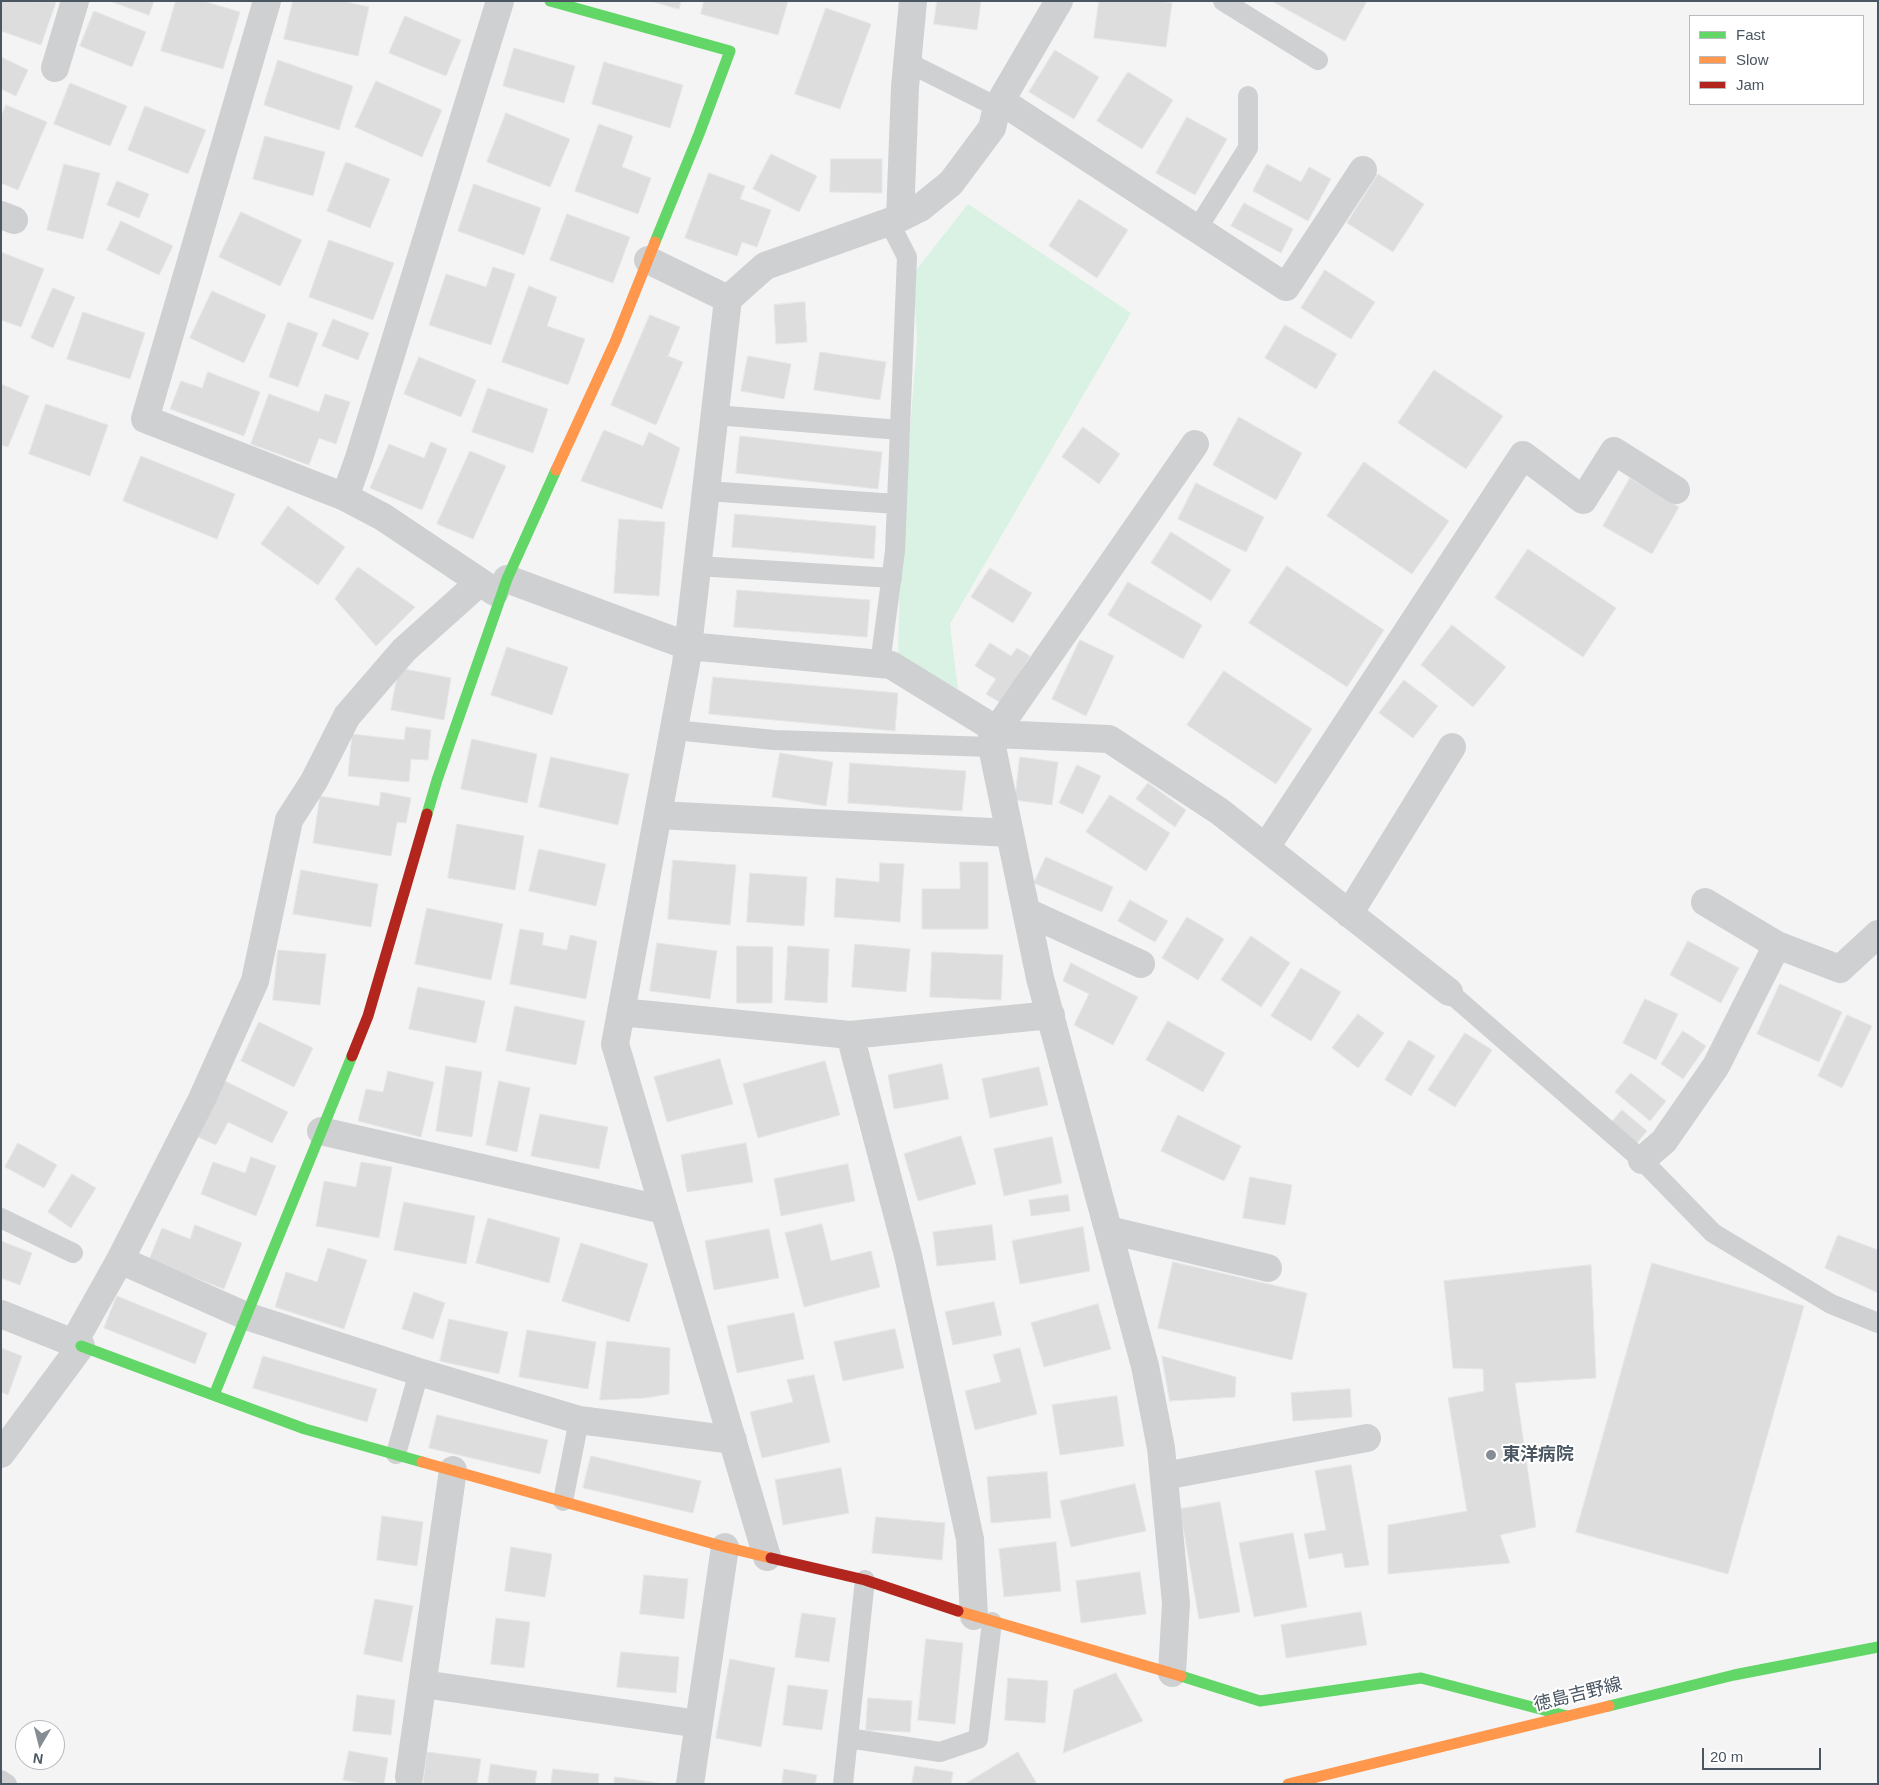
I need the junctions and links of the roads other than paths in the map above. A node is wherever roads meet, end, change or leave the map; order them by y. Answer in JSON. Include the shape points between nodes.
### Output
{"nodes":[{"id":1,"x":75,"y":1,"type":"edge"},
{"id":2,"x":267,"y":1,"type":"edge"},
{"id":3,"x":500,"y":1,"type":"edge"},
{"id":4,"x":550,"y":1,"type":"edge"},
{"id":5,"x":914,"y":1,"type":"edge"},
{"id":6,"x":1059,"y":1,"type":"edge"},
{"id":7,"x":1223,"y":1,"type":"edge"},
{"id":8,"x":1318,"y":60,"type":"dead end"},
{"id":9,"x":907,"y":62,"type":"junction"},
{"id":10,"x":55,"y":68,"type":"dead end"},
{"id":11,"x":1248,"y":96,"type":"dead end"},
{"id":12,"x":999,"y":104,"type":"junction"},
{"id":13,"x":1363,"y":170,"type":"dead end"},
{"id":14,"x":895,"y":220,"type":"junction"},
{"id":15,"x":1197,"y":229,"type":"junction"},
{"id":16,"x":648,"y":260,"type":"junction"},
{"id":17,"x":728,"y":299,"type":"junction"},
{"id":18,"x":715,"y":415,"type":"junction"},
{"id":19,"x":900,"y":430,"type":"junction"},
{"id":20,"x":1195,"y":444,"type":"dead end"},
{"id":21,"x":1676,"y":490,"type":"dead end"},
{"id":22,"x":706,"y":491,"type":"junction"},
{"id":23,"x":345,"y":498,"type":"junction"},
{"id":24,"x":897,"y":504,"type":"junction"},
{"id":25,"x":698,"y":566,"type":"junction"},
{"id":26,"x":892,"y":578,"type":"junction"},
{"id":27,"x":496,"y":585,"type":"junction"},
{"id":28,"x":688,"y":646,"type":"junction"},
{"id":29,"x":880,"y":664,"type":"junction"},
{"id":30,"x":674,"y":730,"type":"junction"},
{"id":31,"x":993,"y":740,"type":"junction"},
{"id":32,"x":1452,"y":747,"type":"dead end"},
{"id":33,"x":658,"y":815,"type":"junction"},
{"id":34,"x":1010,"y":833,"type":"junction"},
{"id":35,"x":1266,"y":847,"type":"junction"},
{"id":36,"x":1705,"y":902,"type":"dead end"},
{"id":37,"x":1027,"y":912,"type":"junction"},
{"id":38,"x":1349,"y":914,"type":"junction"},
{"id":39,"x":1878,"y":934,"type":"edge"},
{"id":40,"x":1777,"y":945,"type":"junction"},
{"id":41,"x":1141,"y":964,"type":"dead end"},
{"id":42,"x":1449,"y":992,"type":"joint"},
{"id":43,"x":621,"y":1012,"type":"junction"},
{"id":44,"x":1050,"y":1015,"type":"junction"},
{"id":45,"x":850,"y":1035,"type":"junction"},
{"id":46,"x":321,"y":1131,"type":"junction"},
{"id":47,"x":1642,"y":1160,"type":"junction"},
{"id":48,"x":664,"y":1210,"type":"junction"},
{"id":49,"x":1,"y":1218,"type":"edge"},
{"id":50,"x":1109,"y":1230,"type":"junction"},
{"id":51,"x":73,"y":1253,"type":"dead end"},
{"id":52,"x":120,"y":1260,"type":"junction"},
{"id":53,"x":1268,"y":1268,"type":"dead end"},
{"id":54,"x":1,"y":1314,"type":"edge"},
{"id":55,"x":246,"y":1316,"type":"junction"},
{"id":56,"x":1878,"y":1324,"type":"edge"},
{"id":57,"x":77,"y":1344,"type":"junction"},
{"id":58,"x":419,"y":1372,"type":"junction"},
{"id":59,"x":214,"y":1395,"type":"junction"},
{"id":60,"x":578,"y":1420,"type":"junction"},
{"id":61,"x":6,"y":1438,"type":"edge"},
{"id":62,"x":1367,"y":1438,"type":"dead end"},
{"id":63,"x":733,"y":1440,"type":"junction"},
{"id":64,"x":396,"y":1454,"type":"junction"},
{"id":65,"x":453,"y":1470,"type":"junction"},
{"id":66,"x":1164,"y":1476,"type":"junction"},
{"id":67,"x":563,"y":1501,"type":"junction"},
{"id":68,"x":725,"y":1547,"type":"junction"},
{"id":69,"x":767,"y":1556,"type":"junction"},
{"id":70,"x":865,"y":1580,"type":"junction"},
{"id":71,"x":983,"y":1619,"type":"junction"},
{"id":72,"x":1878,"y":1648,"type":"edge"},
{"id":73,"x":1172,"y":1673,"type":"junction"},
{"id":74,"x":423,"y":1684,"type":"junction"},
{"id":75,"x":1567,"y":1716,"type":"junction"},
{"id":76,"x":699,"y":1724,"type":"junction"},
{"id":77,"x":848,"y":1738,"type":"junction"},
{"id":78,"x":409,"y":1777,"type":"dead end"},
{"id":79,"x":1,"y":1780,"type":"edge"},
{"id":80,"x":7,"y":1784,"type":"edge"},
{"id":81,"x":690,"y":1784,"type":"edge"},
{"id":82,"x":843,"y":1784,"type":"edge"},
{"id":83,"x":1288,"y":1784,"type":"edge"}],
"edges":[{"from":1,"to":10,"type":"street"},
{"from":2,"to":23,"type":"street","via":[[145,420]]},
{"from":3,"to":23,"type":"street"},
{"from":4,"to":16,"type":"street","via":[[730,52]]},
{"from":5,"to":9,"type":"street"},
{"from":6,"to":12,"type":"street"},
{"from":7,"to":8,"type":"lane"},
{"from":9,"to":12,"type":"lane"},
{"from":9,"to":14,"type":"street"},
{"from":11,"to":15,"type":"lane","via":[[1248,148]]},
{"from":12,"to":14,"type":"street","via":[[992,128],[951,183],[920,208]]},
{"from":12,"to":15,"type":"street"},
{"from":13,"to":15,"type":"street","via":[[1286,287]]},
{"from":14,"to":17,"type":"street","via":[[764,266]]},
{"from":14,"to":19,"type":"lane","via":[[907,257]]},
{"from":16,"to":17,"type":"street"},
{"from":16,"to":27,"type":"street","via":[[615,342],[519,548]]},
{"from":17,"to":18,"type":"street"},
{"from":18,"to":19,"type":"lane"},
{"from":18,"to":22,"type":"street"},
{"from":19,"to":24,"type":"lane"},
{"from":20,"to":31,"type":"street"},
{"from":21,"to":35,"type":"street","via":[[1614,451],[1583,500],[1523,455]]},
{"from":22,"to":24,"type":"lane"},
{"from":22,"to":25,"type":"street"},
{"from":23,"to":27,"type":"street"},
{"from":24,"to":26,"type":"lane"},
{"from":25,"to":26,"type":"lane"},
{"from":25,"to":28,"type":"street"},
{"from":26,"to":29,"type":"lane"},
{"from":27,"to":28,"type":"street"},
{"from":27,"to":46,"type":"street","via":[[368,1016]]},
{"from":27,"to":52,"type":"street","via":[[404,650],[347,716],[314,781],[289,820],[255,981],[202,1099]]},
{"from":28,"to":29,"type":"street"},
{"from":28,"to":30,"type":"street"},
{"from":29,"to":31,"type":"street","via":[[891,665],[987,724]]},
{"from":30,"to":31,"type":"lane","via":[[774,740]]},
{"from":30,"to":33,"type":"street"},
{"from":31,"to":34,"type":"street"},
{"from":31,"to":35,"type":"street","via":[[1109,739],[1219,811]]},
{"from":32,"to":38,"type":"street"},
{"from":33,"to":34,"type":"street"},
{"from":33,"to":43,"type":"street"},
{"from":34,"to":37,"type":"street"},
{"from":35,"to":38,"type":"street"},
{"from":36,"to":40,"type":"street"},
{"from":37,"to":41,"type":"street"},
{"from":37,"to":44,"type":"street"},
{"from":38,"to":42,"type":"street"},
{"from":39,"to":40,"type":"street","via":[[1840,969]]},
{"from":40,"to":47,"type":"street","via":[[1716,1066],[1664,1141]]},
{"from":42,"to":47,"type":"lane"},
{"from":43,"to":45,"type":"street"},
{"from":43,"to":48,"type":"street","via":[[615,1044]]},
{"from":44,"to":45,"type":"street"},
{"from":44,"to":50,"type":"street"},
{"from":45,"to":71,"type":"street","via":[[908,1255],[968,1530]]},
{"from":46,"to":48,"type":"street"},
{"from":46,"to":55,"type":"street"},
{"from":47,"to":56,"type":"lane","via":[[1712,1233],[1831,1304]]},
{"from":48,"to":63,"type":"street"},
{"from":49,"to":51,"type":"lane"},
{"from":50,"to":53,"type":"street"},
{"from":50,"to":66,"type":"street","via":[[1145,1366]]},
{"from":52,"to":55,"type":"street"},
{"from":52,"to":57,"type":"street"},
{"from":54,"to":57,"type":"street"},
{"from":55,"to":58,"type":"street"},
{"from":55,"to":59,"type":"street"},
{"from":57,"to":59,"type":"street"},
{"from":57,"to":61,"type":"street"},
{"from":58,"to":60,"type":"street"},
{"from":58,"to":64,"type":"lane"},
{"from":59,"to":64,"type":"street","via":[[305,1429]]},
{"from":60,"to":63,"type":"street"},
{"from":60,"to":67,"type":"lane"},
{"from":62,"to":66,"type":"street"},
{"from":63,"to":69,"type":"street"},
{"from":64,"to":65,"type":"street"},
{"from":65,"to":67,"type":"street"},
{"from":65,"to":74,"type":"street"},
{"from":66,"to":73,"type":"street","via":[[1176,1603]]},
{"from":67,"to":68,"type":"street"},
{"from":68,"to":69,"type":"street"},
{"from":68,"to":76,"type":"street"},
{"from":69,"to":70,"type":"street"},
{"from":70,"to":71,"type":"street"},
{"from":70,"to":77,"type":"lane"},
{"from":71,"to":73,"type":"street"},
{"from":71,"to":77,"type":"lane","via":[[978,1739],[940,1752]]},
{"from":72,"to":75,"type":"street","name":"徳島吉野線","via":[[1734,1675]]},
{"from":73,"to":75,"type":"street","via":[[1260,1701],[1420,1678]]},
{"from":74,"to":76,"type":"street"},
{"from":74,"to":78,"type":"street"},
{"from":75,"to":83,"type":"street","name":"徳島吉野線"},
{"from":76,"to":81,"type":"street"},
{"from":77,"to":82,"type":"lane"},
{"from":79,"to":80,"type":"lane"}]}
